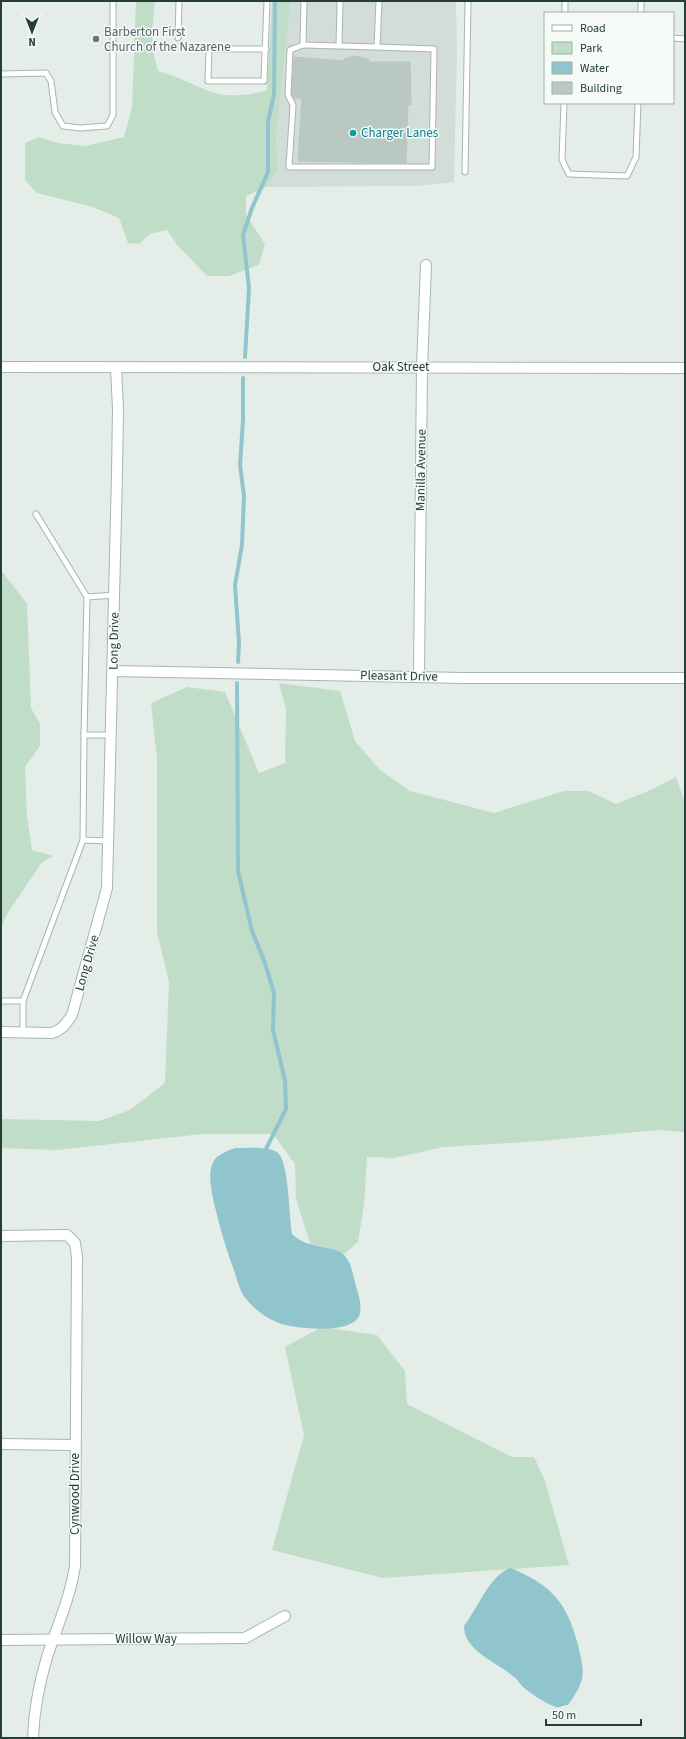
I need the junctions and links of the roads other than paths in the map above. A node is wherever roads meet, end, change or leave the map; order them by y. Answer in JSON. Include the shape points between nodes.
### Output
{"nodes":[{"id":1,"x":113,"y":1,"type":"edge"},
{"id":2,"x":179,"y":1,"type":"edge"},
{"id":3,"x":267,"y":1,"type":"edge"},
{"id":4,"x":304,"y":1,"type":"edge"},
{"id":5,"x":340,"y":1,"type":"edge"},
{"id":6,"x":379,"y":1,"type":"edge"},
{"id":7,"x":468,"y":1,"type":"edge"},
{"id":8,"x":565,"y":1,"type":"edge"},
{"id":9,"x":641,"y":1,"type":"edge"},
{"id":10,"x":565,"y":12,"type":"edge"},
{"id":11,"x":641,"y":12,"type":"edge"},
{"id":12,"x":178,"y":38,"type":"dead end"},
{"id":13,"x":674,"y":38,"type":"edge"},
{"id":14,"x":685,"y":39,"type":"edge"},
{"id":15,"x":303,"y":45,"type":"junction"},
{"id":16,"x":338,"y":46,"type":"junction"},
{"id":17,"x":377,"y":46,"type":"junction"},
{"id":18,"x":266,"y":49,"type":"junction"},
{"id":19,"x":1,"y":74,"type":"edge"},
{"id":20,"x":564,"y":104,"type":"edge"},
{"id":21,"x":638,"y":104,"type":"edge"},
{"id":22,"x":465,"y":172,"type":"dead end"},
{"id":23,"x":426,"y":265,"type":"dead end"},
{"id":24,"x":1,"y":367,"type":"edge"},
{"id":25,"x":422,"y":367,"type":"junction"},
{"id":26,"x":116,"y":368,"type":"junction"},
{"id":27,"x":685,"y":368,"type":"edge"},
{"id":28,"x":36,"y":514,"type":"dead end"},
{"id":29,"x":115,"y":595,"type":"junction"},
{"id":30,"x":87,"y":597,"type":"junction"},
{"id":31,"x":113,"y":671,"type":"junction"},
{"id":32,"x":419,"y":676,"type":"junction"},
{"id":33,"x":685,"y":678,"type":"edge"},
{"id":34,"x":84,"y":735,"type":"junction"},
{"id":35,"x":111,"y":735,"type":"junction"},
{"id":36,"x":82,"y":840,"type":"junction"},
{"id":37,"x":108,"y":841,"type":"junction"},
{"id":38,"x":1,"y":1002,"type":"edge"},
{"id":39,"x":23,"y":1002,"type":"junction"},
{"id":40,"x":1,"y":1032,"type":"edge"},
{"id":41,"x":23,"y":1033,"type":"junction"},
{"id":42,"x":1,"y":1236,"type":"edge"},
{"id":43,"x":1,"y":1444,"type":"edge"},
{"id":44,"x":75,"y":1445,"type":"junction"},
{"id":45,"x":285,"y":1616,"type":"dead end"},
{"id":46,"x":1,"y":1640,"type":"edge"},
{"id":47,"x":53,"y":1640,"type":"junction"},
{"id":48,"x":33,"y":1738,"type":"edge"}],
"edges":[{"from":1,"to":19,"type":"lane","via":[[114,115],[107,126],[63,126],[55,112],[51,82],[46,73]]},
{"from":2,"to":12,"type":"lane"},
{"from":3,"to":18,"type":"lane"},
{"from":4,"to":15,"type":"lane"},
{"from":5,"to":16,"type":"lane"},
{"from":6,"to":17,"type":"lane"},
{"from":7,"to":22,"type":"lane"},
{"from":8,"to":10,"type":"lane"},
{"from":9,"to":11,"type":"lane"},
{"from":13,"to":14,"type":"lane"},
{"from":15,"to":16,"type":"lane"},
{"from":15,"to":17,"type":"lane","via":[[290,50],[288,95],[293,104],[289,168],[432,167],[434,49]]},
{"from":16,"to":17,"type":"lane"},
{"from":18,"to":18,"type":"lane","via":[[264,81],[208,81],[209,49]]},
{"from":20,"to":21,"type":"lane","via":[[562,160],[569,174],[627,176],[636,157]]},
{"from":23,"to":25,"type":"street","name":"Manilla Avenue"},
{"from":24,"to":26,"type":"street"},
{"from":25,"to":26,"type":"street","name":"Oak Street"},
{"from":25,"to":27,"type":"street","name":"Oak Street"},
{"from":25,"to":32,"type":"street","name":"Manilla Avenue"},
{"from":26,"to":29,"type":"street","name":"Long Drive","via":[[118,409]]},
{"from":28,"to":30,"type":"lane"},
{"from":29,"to":30,"type":"lane"},
{"from":29,"to":31,"type":"street","name":"Long Drive"},
{"from":30,"to":34,"type":"lane"},
{"from":31,"to":32,"type":"street","name":"Pleasant Drive"},
{"from":31,"to":35,"type":"street","name":"Long Drive"},
{"from":32,"to":33,"type":"street","name":"Pleasant Drive"},
{"from":34,"to":35,"type":"lane"},
{"from":34,"to":36,"type":"lane"},
{"from":35,"to":37,"type":"street","name":"Long Drive"},
{"from":36,"to":37,"type":"lane"},
{"from":36,"to":39,"type":"lane"},
{"from":37,"to":41,"type":"street","name":"Long Drive","via":[[107,888],[72,1016],[60,1031]]},
{"from":38,"to":39,"type":"lane"},
{"from":39,"to":41,"type":"lane"},
{"from":40,"to":41,"type":"street"},
{"from":42,"to":44,"type":"street","name":"Cynwood Drive","via":[[67,1235],[75,1243]]},
{"from":43,"to":44,"type":"street"},
{"from":44,"to":47,"type":"street","name":"Cynwood Drive","via":[[75,1566],[69,1596]]},
{"from":45,"to":47,"type":"street","name":"Willow Way","via":[[244,1638]]},
{"from":46,"to":47,"type":"street","name":"Willow Way"},
{"from":47,"to":48,"type":"street","name":"Cynwood Drive","via":[[37,1694]]}]}
